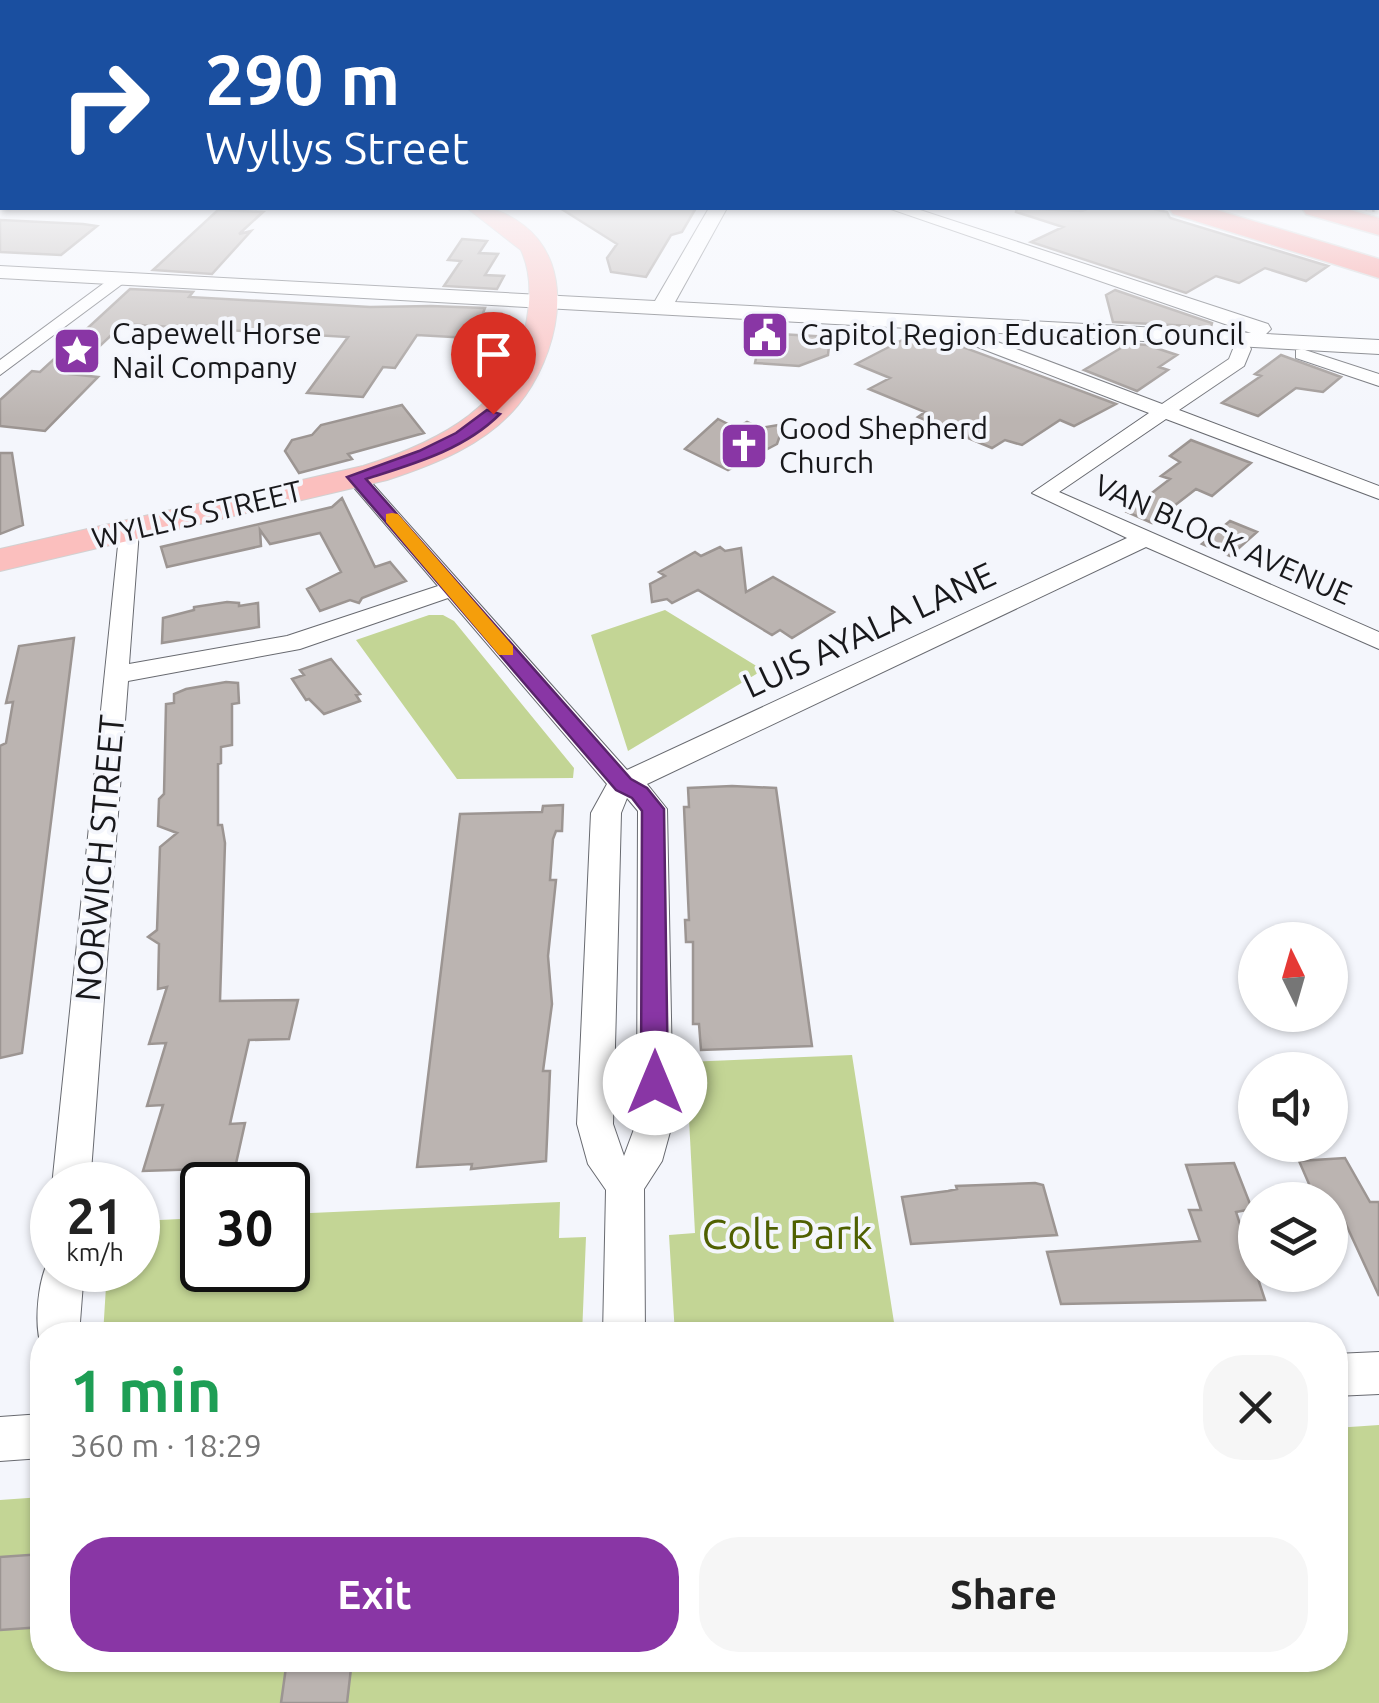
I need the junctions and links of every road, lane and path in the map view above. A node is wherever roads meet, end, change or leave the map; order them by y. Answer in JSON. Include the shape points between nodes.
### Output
{"nodes":[{"id":1,"x":540,"y":260,"type":"edge"},
{"id":2,"x":688,"y":260,"type":"edge"},
{"id":3,"x":1055,"y":260,"type":"edge"},
{"id":4,"x":1351,"y":260,"type":"edge"},
{"id":5,"x":1379,"y":269,"type":"edge"},
{"id":6,"x":0,"y":272,"type":"edge"},
{"id":7,"x":121,"y":279,"type":"junction"},
{"id":8,"x":543,"y":302,"type":"junction"},
{"id":9,"x":661,"y":308,"type":"junction"},
{"id":10,"x":952,"y":324,"type":"junction"},
{"id":11,"x":1238,"y":340,"type":"junction"},
{"id":12,"x":1379,"y":347,"type":"edge"},
{"id":13,"x":1293,"y":348,"type":"junction"},
{"id":14,"x":0,"y":369,"type":"edge"},
{"id":15,"x":1379,"y":380,"type":"edge"},
{"id":16,"x":1163,"y":411,"type":"junction"},
{"id":17,"x":356,"y":477,"type":"junction"},
{"id":18,"x":1379,"y":493,"type":"edge"},
{"id":19,"x":128,"y":531,"type":"junction"},
{"id":20,"x":1144,"y":539,"type":"junction"},
{"id":21,"x":0,"y":560,"type":"edge"},
{"id":22,"x":452,"y":588,"type":"junction"},
{"id":23,"x":1379,"y":641,"type":"edge"},
{"id":24,"x":116,"y":675,"type":"junction"},
{"id":25,"x":623,"y":784,"type":"junction"},
{"id":26,"x":73,"y":1162,"type":"edge"},
{"id":27,"x":625,"y":1184,"type":"junction"},
{"id":28,"x":62,"y":1292,"type":"edge"},
{"id":29,"x":59,"y":1322,"type":"edge"},
{"id":30,"x":624,"y":1322,"type":"edge"},
{"id":31,"x":1379,"y":1373,"type":"edge"},
{"id":32,"x":1348,"y":1374,"type":"edge"},
{"id":33,"x":30,"y":1437,"type":"edge"},
{"id":34,"x":0,"y":1439,"type":"edge"}],
"edges":[{"from":1,"to":8,"type":"main road","name":"WYLLYS STREET"},
{"from":2,"to":9,"type":"street"},
{"from":3,"to":13,"type":"street","via":[[1256,327]]},
{"from":4,"to":5,"type":"highway"},
{"from":6,"to":7,"type":"street"},
{"from":7,"to":8,"type":"street"},
{"from":7,"to":14,"type":"street"},
{"from":8,"to":9,"type":"street"},
{"from":8,"to":17,"type":"main road","name":"WYLLYS STREET","via":[[532,360],[507,400],[442,446]]},
{"from":9,"to":10,"type":"street"},
{"from":10,"to":11,"type":"street"},
{"from":10,"to":16,"type":"street","via":[[981,342]]},
{"from":11,"to":13,"type":"street"},
{"from":11,"to":16,"type":"street","via":[[1237,362]]},
{"from":12,"to":13,"type":"street"},
{"from":13,"to":15,"type":"street"},
{"from":16,"to":18,"type":"street"},
{"from":16,"to":20,"type":"street","name":"VAN BLOCK AVENUE","via":[[1043,493]]},
{"from":17,"to":19,"type":"main road","name":"WYLLYS STREET"},
{"from":17,"to":22,"type":"street"},
{"from":19,"to":21,"type":"main road","name":"WYLLYS STREET"},
{"from":19,"to":24,"type":"street","name":"NORWICH STREET"},
{"from":20,"to":23,"type":"street","name":"VAN BLOCK AVENUE"},
{"from":20,"to":25,"type":"street","name":"LUIS AYALA LANE"},
{"from":22,"to":24,"type":"street","via":[[278,646]]},
{"from":22,"to":25,"type":"street"},
{"from":24,"to":26,"type":"street","name":"NORWICH STREET"},
{"from":25,"to":27,"type":"street","via":[[606,813],[595,1124],[607,1164]]},
{"from":25,"to":27,"type":"street","via":[[648,801],[655,820],[655,1121],[643,1161]]},
{"from":27,"to":30,"type":"street"},
{"from":28,"to":29,"type":"street"},
{"from":31,"to":32,"type":"street"},
{"from":33,"to":34,"type":"street"}]}
